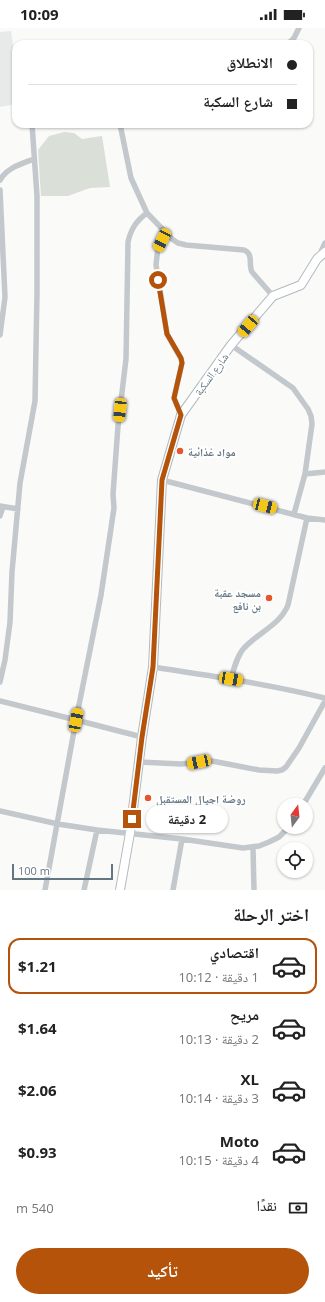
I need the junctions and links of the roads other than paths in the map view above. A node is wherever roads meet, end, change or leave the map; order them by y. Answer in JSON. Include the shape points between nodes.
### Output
{"nodes":[{"id":1,"x":299,"y":28,"type":"edge"},
{"id":2,"x":292,"y":40,"type":"edge"},
{"id":3,"x":32,"y":128,"type":"edge"},
{"id":4,"x":121,"y":128,"type":"edge"},
{"id":5,"x":34,"y":159,"type":"junction"},
{"id":6,"x":0,"y":180,"type":"edge"},
{"id":7,"x":0,"y":190,"type":"edge"},
{"id":8,"x":147,"y":213,"type":"junction"},
{"id":9,"x":166,"y":232,"type":"junction"},
{"id":10,"x":325,"y":243,"type":"edge"},
{"id":11,"x":325,"y":252,"type":"edge"},
{"id":12,"x":317,"y":260,"type":"junction"},
{"id":13,"x":273,"y":296,"type":"junction"},
{"id":14,"x":0,"y":335,"type":"edge"},
{"id":15,"x":231,"y":346,"type":"junction"},
{"id":16,"x":181,"y":415,"type":"junction"},
{"id":17,"x":325,"y":472,"type":"edge"},
{"id":18,"x":305,"y":474,"type":"junction"},
{"id":19,"x":162,"y":480,"type":"junction"},
{"id":20,"x":1,"y":507,"type":"edge"},
{"id":21,"x":18,"y":509,"type":"junction"},
{"id":22,"x":294,"y":514,"type":"junction"},
{"id":23,"x":0,"y":516,"type":"edge"},
{"id":24,"x":308,"y":518,"type":"junction"},
{"id":25,"x":325,"y":520,"type":"edge"},
{"id":26,"x":153,"y":667,"type":"junction"},
{"id":27,"x":231,"y":679,"type":"junction"},
{"id":28,"x":0,"y":682,"type":"edge"},
{"id":29,"x":325,"y":698,"type":"edge"},
{"id":30,"x":0,"y":701,"type":"edge"},
{"id":31,"x":325,"y":701,"type":"edge"},
{"id":32,"x":76,"y":720,"type":"junction"},
{"id":33,"x":142,"y":737,"type":"junction"},
{"id":34,"x":139,"y":762,"type":"junction"},
{"id":35,"x":325,"y":768,"type":"edge"},
{"id":36,"x":307,"y":798,"type":"edge"},
{"id":37,"x":0,"y":811,"type":"edge"},
{"id":38,"x":58,"y":824,"type":"junction"},
{"id":39,"x":97,"y":830,"type":"junction"},
{"id":40,"x":130,"y":833,"type":"junction"},
{"id":41,"x":282,"y":834,"type":"edge"},
{"id":42,"x":182,"y":840,"type":"junction"},
{"id":43,"x":253,"y":847,"type":"junction"},
{"id":44,"x":45,"y":890,"type":"edge"},
{"id":45,"x":84,"y":890,"type":"edge"},
{"id":46,"x":120,"y":890,"type":"edge"},
{"id":47,"x":173,"y":890,"type":"edge"},
{"id":48,"x":254,"y":890,"type":"edge"}],
"edges":[{"from":1,"to":2,"type":"street"},
{"from":3,"to":5,"type":"street"},
{"from":4,"to":8,"type":"street","via":[[131,178]]},
{"from":5,"to":6,"type":"street","via":[[3,174]]},
{"from":5,"to":21,"type":"street","via":[[37,203],[36,390]]},
{"from":7,"to":14,"type":"street","via":[[5,296]]},
{"from":8,"to":9,"type":"street"},
{"from":8,"to":32,"type":"street","via":[[138,220],[128,242],[126,359],[118,426],[114,508],[101,595]]},
{"from":9,"to":13,"type":"street","via":[[178,243],[186,245],[248,252],[252,272]]},
{"from":9,"to":16,"type":"street","via":[[158,247],[156,265],[167,334],[182,363],[174,398]]},
{"from":10,"to":12,"type":"street"},
{"from":11,"to":12,"type":"main road"},
{"from":12,"to":13,"type":"main road","via":[[301,285]]},
{"from":13,"to":15,"type":"main road","name":"شارع السكبة"},
{"from":15,"to":16,"type":"main road","name":"شارع السكبة"},
{"from":15,"to":18,"type":"street","via":[[293,388],[304,403],[312,420]]},
{"from":16,"to":19,"type":"main road","name":"شارع السكبة"},
{"from":17,"to":18,"type":"street"},
{"from":18,"to":22,"type":"street"},
{"from":19,"to":22,"type":"street"},
{"from":19,"to":26,"type":"main road","name":"شارع السكبة"},
{"from":20,"to":21,"type":"street"},
{"from":20,"to":23,"type":"street"},
{"from":21,"to":28,"type":"street","via":[[10,622]]},
{"from":22,"to":24,"type":"street"},
{"from":24,"to":25,"type":"street"},
{"from":24,"to":27,"type":"street","via":[[286,612],[245,647],[238,657]]},
{"from":26,"to":27,"type":"street"},
{"from":26,"to":33,"type":"main road","name":"شارع السكبة"},
{"from":27,"to":29,"type":"street"},
{"from":30,"to":32,"type":"street"},
{"from":31,"to":34,"type":"street","via":[[299,748],[282,770],[259,770],[212,761],[181,764]]},
{"from":32,"to":33,"type":"street"},
{"from":32,"to":38,"type":"street"},
{"from":33,"to":34,"type":"main road","name":"شارع السكبة"},
{"from":34,"to":40,"type":"main road","name":"شارع السكبة"},
{"from":35,"to":36,"type":"street"},
{"from":37,"to":38,"type":"street"},
{"from":38,"to":39,"type":"street"},
{"from":38,"to":44,"type":"street"},
{"from":39,"to":40,"type":"street"},
{"from":39,"to":45,"type":"street"},
{"from":40,"to":42,"type":"street"},
{"from":40,"to":46,"type":"main road","name":"شارع السكبة"},
{"from":41,"to":43,"type":"street"},
{"from":42,"to":43,"type":"street","via":[[242,848]]},
{"from":42,"to":47,"type":"street"},
{"from":43,"to":48,"type":"street"}]}
